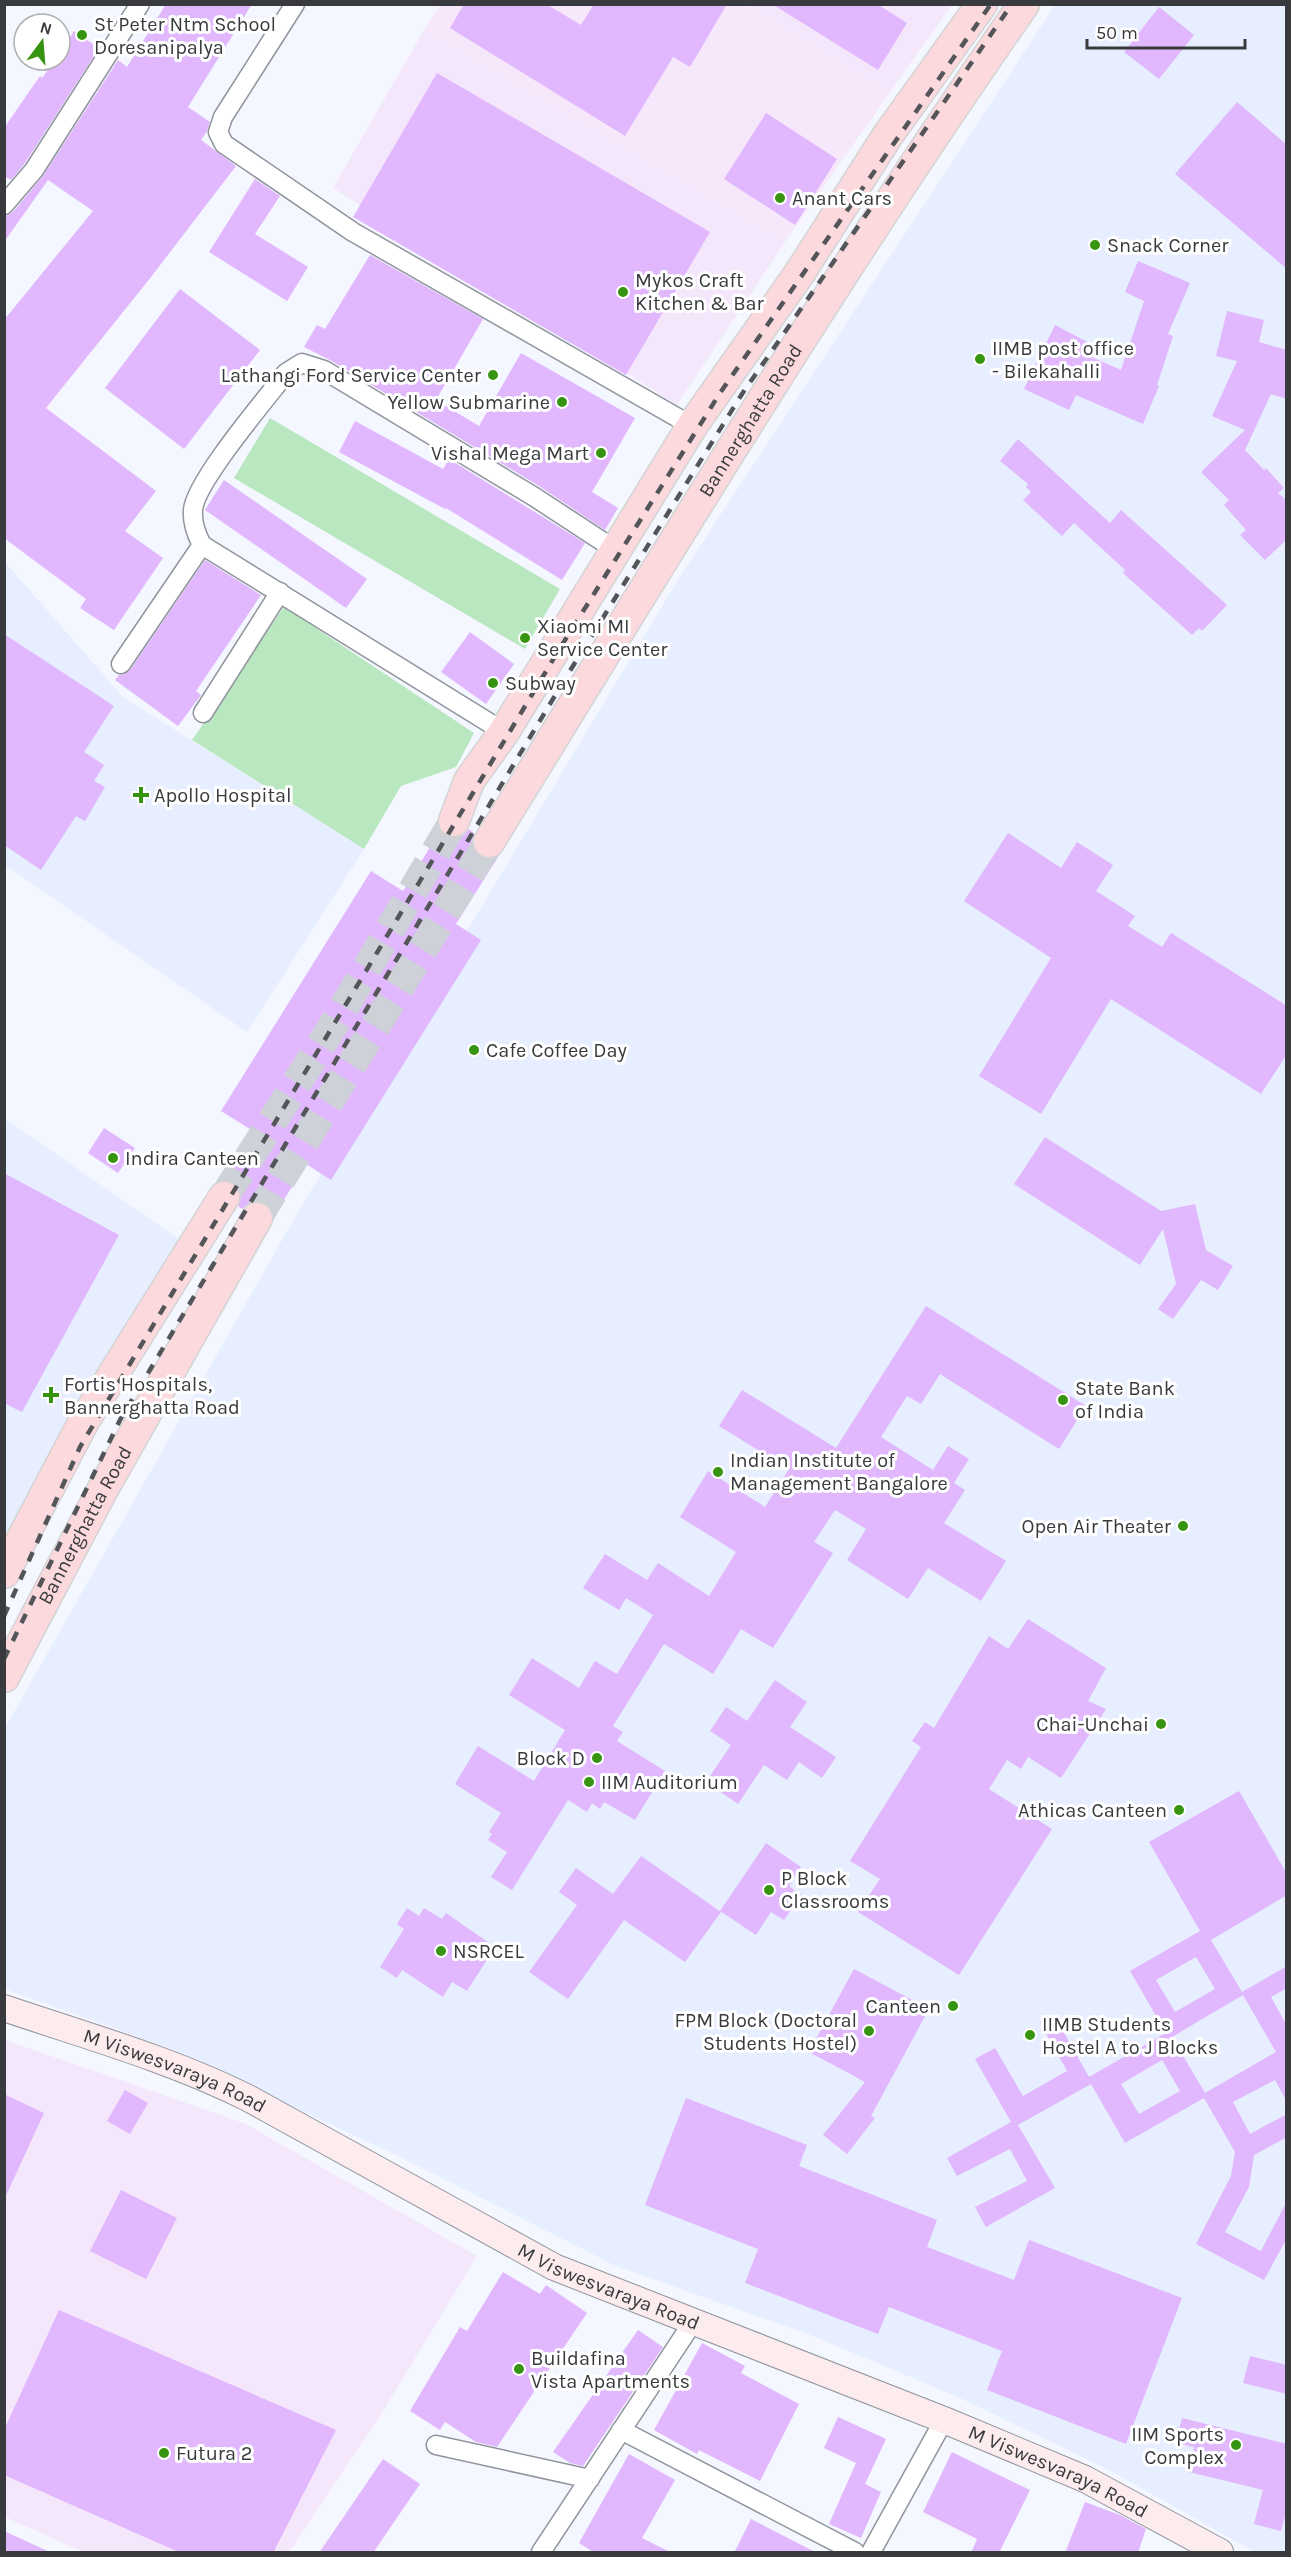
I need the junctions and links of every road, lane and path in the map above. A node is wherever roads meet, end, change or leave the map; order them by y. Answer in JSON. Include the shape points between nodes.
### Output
{"nodes":[{"id":1,"x":140,"y":4,"type":"edge"},
{"id":2,"x":295,"y":4,"type":"edge"},
{"id":3,"x":982,"y":4,"type":"edge"},
{"id":4,"x":1024,"y":4,"type":"edge"},
{"id":5,"x":4,"y":205,"type":"edge"},
{"id":6,"x":692,"y":426,"type":"junction"},
{"id":7,"x":202,"y":545,"type":"junction"},
{"id":8,"x":617,"y":551,"type":"junction"},
{"id":9,"x":280,"y":592,"type":"junction"},
{"id":10,"x":120,"y":664,"type":"dead end"},
{"id":11,"x":203,"y":713,"type":"dead end"},
{"id":12,"x":504,"y":732,"type":"junction"},
{"id":13,"x":454,"y":821,"type":"tunnel mouth"},
{"id":14,"x":489,"y":842,"type":"tunnel mouth"},
{"id":15,"x":224,"y":1197,"type":"tunnel mouth"},
{"id":16,"x":256,"y":1218,"type":"tunnel mouth"},
{"id":17,"x":4,"y":1573,"type":"edge"},
{"id":18,"x":4,"y":1677,"type":"edge"},
{"id":19,"x":4,"y":2008,"type":"edge"},
{"id":20,"x":693,"y":2322,"type":"junction"},
{"id":21,"x":944,"y":2420,"type":"junction"},
{"id":22,"x":621,"y":2430,"type":"junction"},
{"id":23,"x":436,"y":2445,"type":"dead end"},
{"id":24,"x":590,"y":2479,"type":"junction"},
{"id":25,"x":547,"y":2551,"type":"edge"},
{"id":26,"x":855,"y":2553,"type":"edge"},
{"id":27,"x":871,"y":2553,"type":"edge"},
{"id":28,"x":1220,"y":2553,"type":"edge"}],
"edges":[{"from":1,"to":5,"type":"street","via":[[34,170]]},
{"from":2,"to":6,"type":"street","via":[[223,117],[218,132],[224,144],[353,232]]},
{"from":3,"to":6,"type":"main road","name":"Bannerghatta Road","via":[[888,135],[799,274]]},
{"from":4,"to":14,"type":"main road","name":"Bannerghatta Road","via":[[929,141],[732,446]]},
{"from":6,"to":8,"type":"main road","name":"Bannerghatta Road"},
{"from":7,"to":8,"type":"street","via":[[195,530],[193,508],[202,483],[286,373],[302,363],[324,370],[448,444]]},
{"from":7,"to":9,"type":"street"},
{"from":7,"to":10,"type":"street"},
{"from":8,"to":12,"type":"main road","name":"Bannerghatta Road"},
{"from":9,"to":11,"type":"street"},
{"from":9,"to":12,"type":"street"},
{"from":12,"to":13,"type":"main road","name":"Bannerghatta Road","via":[[469,781]]},
{"from":15,"to":17,"type":"main road","via":[[84,1421]]},
{"from":16,"to":18,"type":"main road","name":"Bannerghatta Road","via":[[104,1487]]},
{"from":19,"to":20,"type":"street","name":"M Viswesvaraya Road","via":[[209,2079],[554,2267]]},
{"from":20,"to":21,"type":"street","name":"M Viswesvaraya Road"},
{"from":20,"to":22,"type":"street"},
{"from":21,"to":27,"type":"street"},
{"from":21,"to":28,"type":"street","name":"M Viswesvaraya Road","via":[[1085,2479]]},
{"from":22,"to":24,"type":"street"},
{"from":22,"to":26,"type":"street"},
{"from":23,"to":24,"type":"street"},
{"from":24,"to":25,"type":"street"}]}
